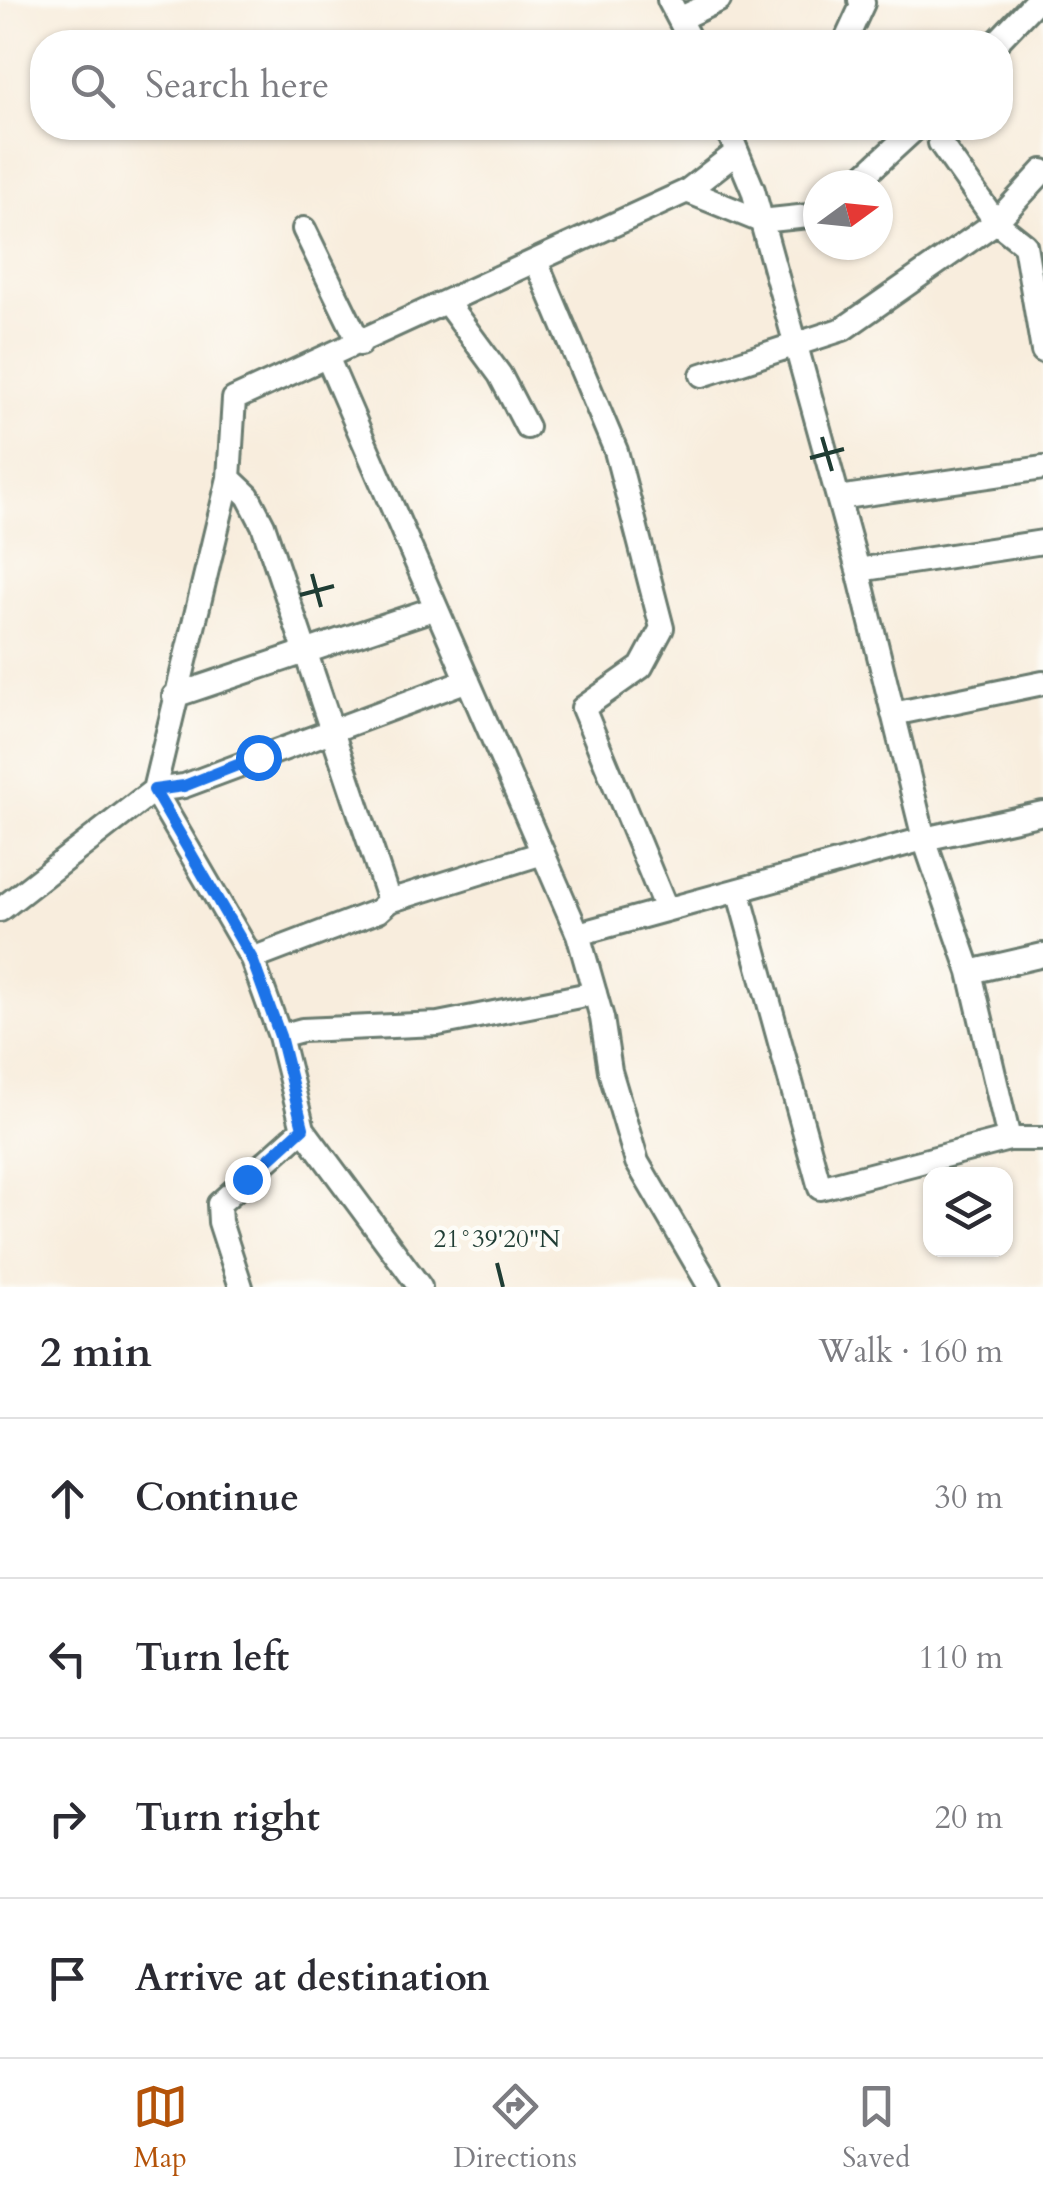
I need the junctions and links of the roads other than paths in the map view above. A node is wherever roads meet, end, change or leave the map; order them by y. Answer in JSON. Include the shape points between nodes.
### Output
{"nodes":[{"id":1,"x":719,"y":0,"type":"edge"},
{"id":2,"x":860,"y":0,"type":"edge"},
{"id":3,"x":1037,"y":0,"type":"edge"},
{"id":4,"x":674,"y":9,"type":"edge"},
{"id":5,"x":851,"y":30,"type":"edge"},
{"id":6,"x":1009,"y":30,"type":"edge"},
{"id":7,"x":732,"y":140,"type":"edge"},
{"id":8,"x":903,"y":140,"type":"edge"},
{"id":9,"x":940,"y":140,"type":"edge"},
{"id":10,"x":737,"y":152,"type":"junction"},
{"id":11,"x":870,"y":170,"type":"edge"},
{"id":12,"x":1043,"y":171,"type":"edge"},
{"id":13,"x":687,"y":191,"type":"junction"},
{"id":14,"x":803,"y":216,"type":"edge"},
{"id":15,"x":761,"y":221,"type":"junction"},
{"id":16,"x":996,"y":222,"type":"junction"},
{"id":17,"x":304,"y":229,"type":"dead end"},
{"id":18,"x":536,"y":261,"type":"junction"},
{"id":19,"x":447,"y":303,"type":"junction"},
{"id":20,"x":360,"y":344,"type":"junction"},
{"id":21,"x":796,"y":344,"type":"junction"},
{"id":22,"x":1043,"y":351,"type":"edge"},
{"id":23,"x":328,"y":359,"type":"junction"},
{"id":24,"x":702,"y":375,"type":"dead end"},
{"id":25,"x":527,"y":427,"type":"dead end"},
{"id":26,"x":1043,"y":468,"type":"edge"},
{"id":27,"x":229,"y":478,"type":"junction"},
{"id":28,"x":838,"y":498,"type":"junction"},
{"id":29,"x":1043,"y":542,"type":"edge"},
{"id":30,"x":858,"y":570,"type":"junction"},
{"id":31,"x":436,"y":608,"type":"junction"},
{"id":32,"x":305,"y":653,"type":"junction"},
{"id":33,"x":468,"y":680,"type":"junction"},
{"id":34,"x":1043,"y":683,"type":"edge"},
{"id":35,"x":174,"y":696,"type":"junction"},
{"id":36,"x":893,"y":714,"type":"junction"},
{"id":37,"x":331,"y":728,"type":"junction"},
{"id":38,"x":154,"y":790,"type":"junction"},
{"id":39,"x":1043,"y":813,"type":"edge"},
{"id":40,"x":924,"y":840,"type":"junction"},
{"id":41,"x":543,"y":853,"type":"junction"},
{"id":42,"x":738,"y":890,"type":"junction"},
{"id":43,"x":389,"y":900,"type":"junction"},
{"id":44,"x":0,"y":910,"type":"edge"},
{"id":45,"x":666,"y":910,"type":"junction"},
{"id":46,"x":578,"y":934,"type":"junction"},
{"id":47,"x":1043,"y":955,"type":"edge"},
{"id":48,"x":252,"y":959,"type":"junction"},
{"id":49,"x":970,"y":972,"type":"junction"},
{"id":50,"x":596,"y":993,"type":"junction"},
{"id":51,"x":280,"y":1036,"type":"junction"},
{"id":52,"x":303,"y":1128,"type":"junction"},
{"id":53,"x":1009,"y":1139,"type":"junction"},
{"id":54,"x":1043,"y":1140,"type":"edge"},
{"id":55,"x":241,"y":1287,"type":"edge"},
{"id":56,"x":420,"y":1287,"type":"edge"},
{"id":57,"x":710,"y":1287,"type":"edge"}],
"edges":[{"from":1,"to":4,"type":"street"},
{"from":2,"to":5,"type":"street"},
{"from":3,"to":6,"type":"street"},
{"from":7,"to":10,"type":"street"},
{"from":8,"to":11,"type":"street"},
{"from":9,"to":16,"type":"street"},
{"from":10,"to":13,"type":"street"},
{"from":10,"to":15,"type":"street"},
{"from":12,"to":16,"type":"street"},
{"from":13,"to":15,"type":"street"},
{"from":13,"to":18,"type":"street"},
{"from":14,"to":15,"type":"street"},
{"from":15,"to":21,"type":"street"},
{"from":16,"to":21,"type":"street","via":[[842,329]]},
{"from":16,"to":22,"type":"street","via":[[1025,246]]},
{"from":17,"to":20,"type":"street"},
{"from":18,"to":19,"type":"street"},
{"from":18,"to":45,"type":"street","via":[[616,451],[662,628],[641,667],[583,708]]},
{"from":19,"to":20,"type":"street"},
{"from":19,"to":25,"type":"street","via":[[500,375]]},
{"from":20,"to":23,"type":"street"},
{"from":21,"to":24,"type":"street"},
{"from":21,"to":28,"type":"street"},
{"from":23,"to":27,"type":"street","via":[[234,399]]},
{"from":23,"to":31,"type":"street"},
{"from":26,"to":28,"type":"street"},
{"from":27,"to":32,"type":"street","via":[[248,496],[263,526]]},
{"from":27,"to":35,"type":"street"},
{"from":28,"to":30,"type":"street"},
{"from":29,"to":30,"type":"street"},
{"from":30,"to":36,"type":"street"},
{"from":31,"to":32,"type":"street"},
{"from":31,"to":33,"type":"street"},
{"from":32,"to":35,"type":"street"},
{"from":32,"to":37,"type":"street"},
{"from":33,"to":37,"type":"street"},
{"from":33,"to":41,"type":"street"},
{"from":34,"to":36,"type":"street"},
{"from":35,"to":38,"type":"street"},
{"from":36,"to":40,"type":"street"},
{"from":37,"to":38,"type":"street","via":[[184,786]]},
{"from":37,"to":43,"type":"street"},
{"from":38,"to":44,"type":"street"},
{"from":38,"to":48,"type":"street"},
{"from":39,"to":40,"type":"street"},
{"from":40,"to":42,"type":"street"},
{"from":40,"to":49,"type":"street"},
{"from":41,"to":43,"type":"street"},
{"from":41,"to":46,"type":"street"},
{"from":42,"to":45,"type":"street"},
{"from":42,"to":53,"type":"street","via":[[820,1188]]},
{"from":43,"to":48,"type":"street","via":[[378,911]]},
{"from":45,"to":46,"type":"street"},
{"from":46,"to":50,"type":"street"},
{"from":47,"to":49,"type":"street"},
{"from":48,"to":51,"type":"street"},
{"from":49,"to":53,"type":"street"},
{"from":50,"to":51,"type":"street","via":[[438,1024]]},
{"from":50,"to":57,"type":"street","via":[[610,1071],[638,1162]]},
{"from":51,"to":52,"type":"street"},
{"from":52,"to":55,"type":"street","via":[[219,1204]]},
{"from":52,"to":56,"type":"street"},
{"from":53,"to":54,"type":"street"}]}
